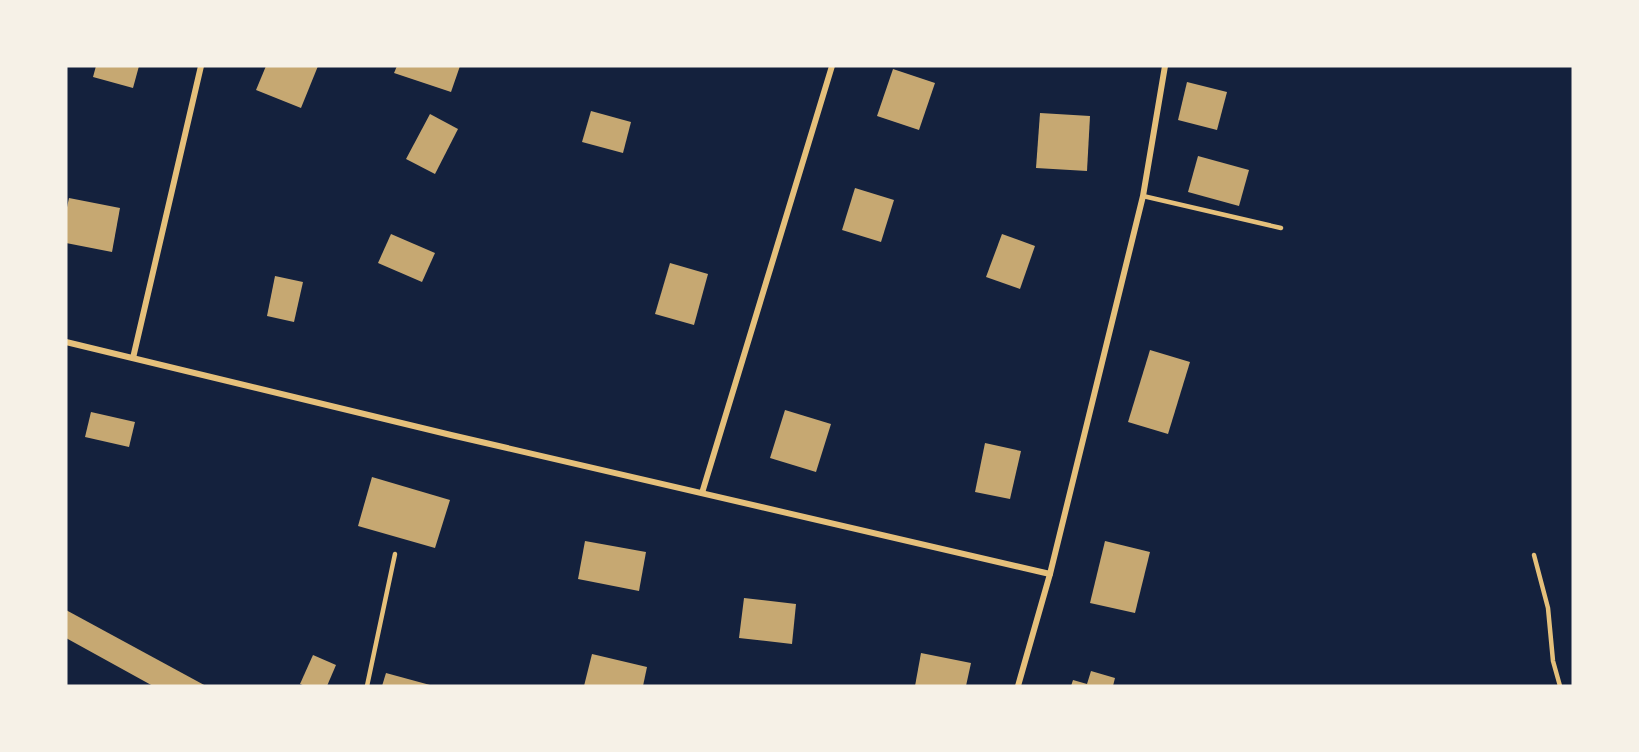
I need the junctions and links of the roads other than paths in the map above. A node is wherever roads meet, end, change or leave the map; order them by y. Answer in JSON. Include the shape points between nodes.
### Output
{"nodes":[{"id":1,"x":201,"y":66,"type":"edge"},
{"id":2,"x":831,"y":66,"type":"edge"},
{"id":3,"x":1164,"y":66,"type":"edge"},
{"id":4,"x":1143,"y":196,"type":"junction"},
{"id":5,"x":1281,"y":228,"type":"dead end"},
{"id":6,"x":66,"y":342,"type":"edge"},
{"id":7,"x":133,"y":358,"type":"junction"},
{"id":8,"x":702,"y":493,"type":"junction"},
{"id":9,"x":395,"y":554,"type":"dead end"},
{"id":10,"x":1534,"y":555,"type":"dead end"},
{"id":11,"x":1050,"y":574,"type":"junction"},
{"id":12,"x":368,"y":686,"type":"edge"},
{"id":13,"x":1018,"y":686,"type":"edge"},
{"id":14,"x":1560,"y":686,"type":"edge"}],
"edges":[{"from":1,"to":7,"type":"street"},
{"from":2,"to":8,"type":"street"},
{"from":3,"to":4,"type":"street"},
{"from":4,"to":5,"type":"lane"},
{"from":4,"to":11,"type":"street"},
{"from":6,"to":7,"type":"street"},
{"from":7,"to":8,"type":"street"},
{"from":8,"to":11,"type":"street"},
{"from":9,"to":12,"type":"lane"},
{"from":10,"to":14,"type":"lane","via":[[1548,608],[1553,661]]},
{"from":11,"to":13,"type":"street"}]}
